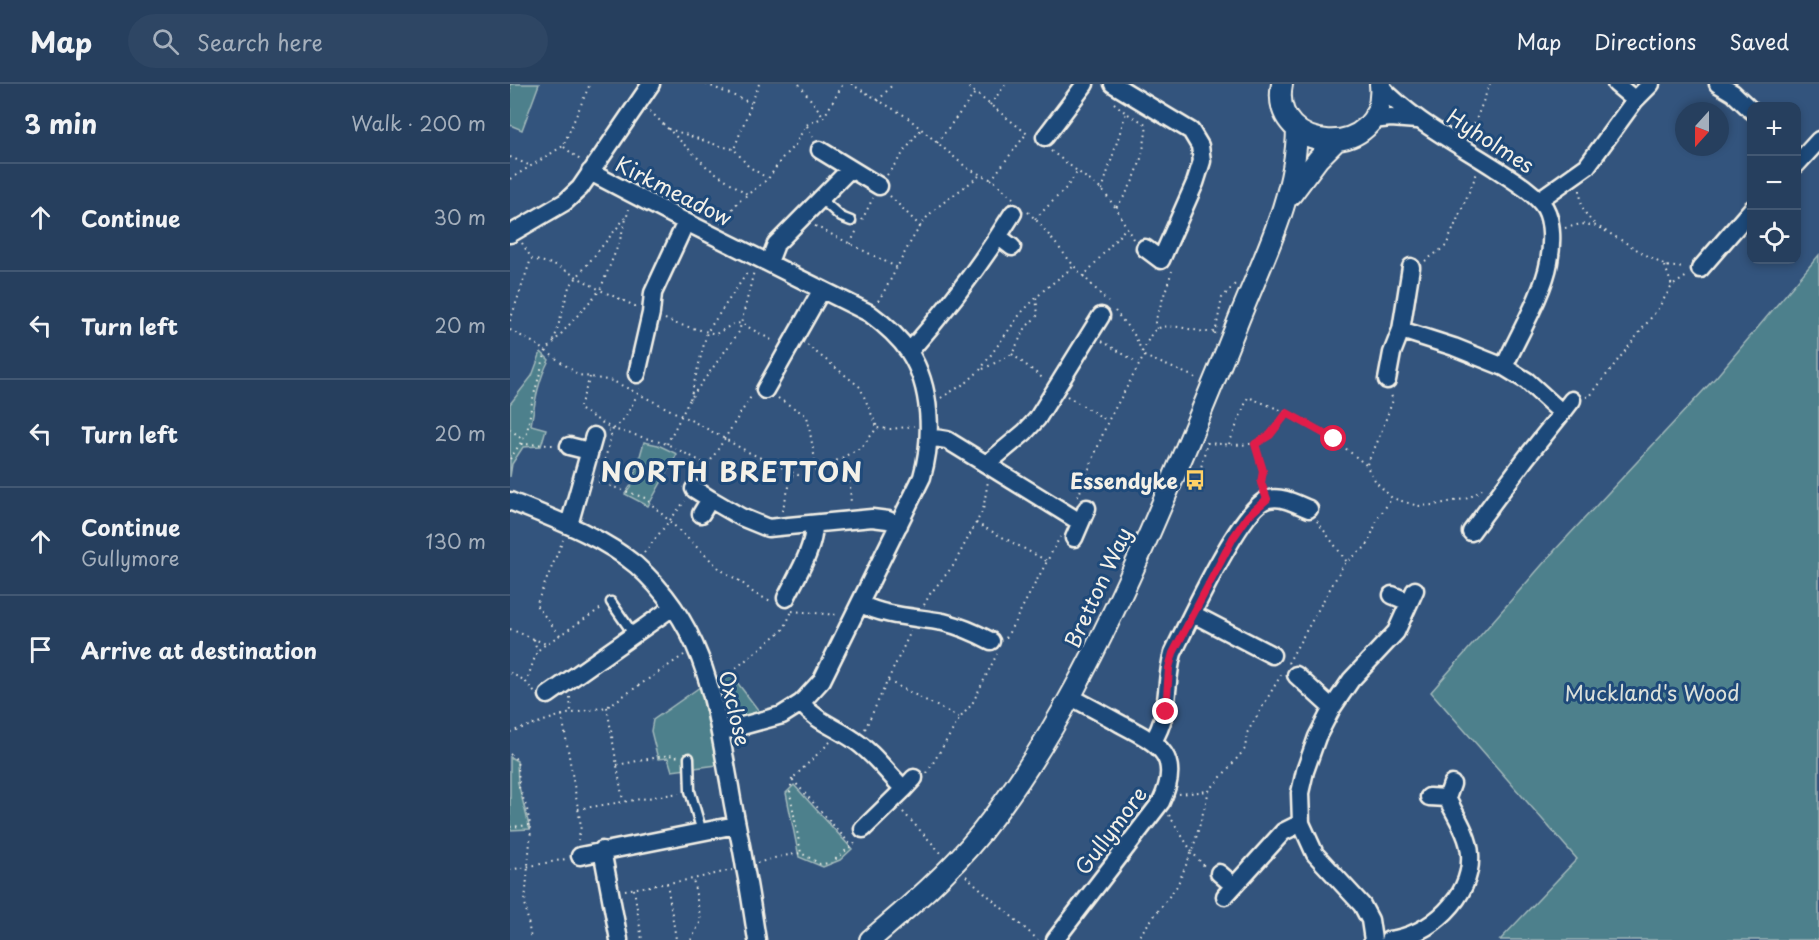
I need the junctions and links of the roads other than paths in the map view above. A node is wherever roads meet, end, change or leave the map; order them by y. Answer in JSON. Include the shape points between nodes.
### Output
{"nodes":[{"id":1,"x":651,"y":84,"type":"edge"},
{"id":2,"x":1084,"y":84,"type":"edge"},
{"id":3,"x":1113,"y":84,"type":"edge"},
{"id":4,"x":1616,"y":84,"type":"edge"},
{"id":5,"x":1651,"y":84,"type":"edge"},
{"id":6,"x":1718,"y":84,"type":"edge"},
{"id":7,"x":1380,"y":85,"type":"edge"},
{"id":8,"x":1279,"y":86,"type":"edge"},
{"id":9,"x":1635,"y":100,"type":"junction"},
{"id":10,"x":1747,"y":106,"type":"edge"},
{"id":11,"x":1372,"y":120,"type":"junction"},
{"id":12,"x":1417,"y":120,"type":"junction"},
{"id":13,"x":1298,"y":129,"type":"junction"},
{"id":14,"x":1039,"y":138,"type":"road end"},
{"id":15,"x":1819,"y":140,"type":"edge"},
{"id":16,"x":1335,"y":142,"type":"junction"},
{"id":17,"x":820,"y":150,"type":"dead end"},
{"id":18,"x":1801,"y":158,"type":"edge"},
{"id":19,"x":592,"y":169,"type":"junction"},
{"id":20,"x":850,"y":169,"type":"junction"},
{"id":21,"x":879,"y":186,"type":"road end"},
{"id":22,"x":821,"y":199,"type":"junction"},
{"id":23,"x":1539,"y":200,"type":"junction"},
{"id":24,"x":1285,"y":203,"type":"junction"},
{"id":25,"x":1017,"y":207,"type":"road end"},
{"id":26,"x":1751,"y":210,"type":"edge"},
{"id":27,"x":851,"y":221,"type":"dead end"},
{"id":28,"x":686,"y":222,"type":"junction"},
{"id":29,"x":513,"y":232,"type":"edge"},
{"id":30,"x":1145,"y":248,"type":"road end"},
{"id":31,"x":1711,"y":255,"type":"junction"},
{"id":32,"x":763,"y":260,"type":"junction"},
{"id":33,"x":1411,"y":267,"type":"road end"},
{"id":34,"x":1724,"y":267,"type":"dead end"},
{"id":35,"x":1700,"y":269,"type":"road end"},
{"id":36,"x":822,"y":291,"type":"junction"},
{"id":37,"x":1108,"y":310,"type":"road end"},
{"id":38,"x":1401,"y":330,"type":"junction"},
{"id":39,"x":909,"y":352,"type":"junction"},
{"id":40,"x":636,"y":364,"type":"dead end"},
{"id":41,"x":1504,"y":367,"type":"junction"},
{"id":42,"x":1387,"y":380,"type":"road end"},
{"id":43,"x":765,"y":390,"type":"road end"},
{"id":44,"x":929,"y":431,"type":"junction"},
{"id":45,"x":569,"y":446,"type":"road end"},
{"id":46,"x":991,"y":466,"type":"junction"},
{"id":47,"x":694,"y":489,"type":"road end"},
{"id":48,"x":710,"y":499,"type":"junction"},
{"id":49,"x":510,"y":501,"type":"edge"},
{"id":50,"x":1309,"y":509,"type":"road end"},
{"id":51,"x":700,"y":514,"type":"dead end"},
{"id":52,"x":814,"y":524,"type":"junction"},
{"id":53,"x":1474,"y":524,"type":"dead end"},
{"id":54,"x":569,"y":525,"type":"junction"},
{"id":55,"x":899,"y":525,"type":"junction"},
{"id":56,"x":1074,"y":538,"type":"dead end"},
{"id":57,"x":1392,"y":595,"type":"dead end"},
{"id":58,"x":610,"y":602,"type":"road end"},
{"id":59,"x":861,"y":604,"type":"junction"},
{"id":60,"x":786,"y":605,"type":"road end"},
{"id":61,"x":673,"y":607,"type":"junction"},
{"id":62,"x":1193,"y":614,"type":"junction"},
{"id":63,"x":634,"y":635,"type":"junction"},
{"id":64,"x":993,"y":636,"type":"road end"},
{"id":65,"x":1272,"y":655,"type":"dead end"},
{"id":66,"x":1288,"y":671,"type":"road end"},
{"id":67,"x":1071,"y":697,"type":"junction"},
{"id":68,"x":563,"y":698,"type":"road end"},
{"id":69,"x":801,"y":703,"type":"junction"},
{"id":70,"x":1332,"y":708,"type":"junction"},
{"id":71,"x":720,"y":732,"type":"junction"},
{"id":72,"x":1153,"y":741,"type":"junction"},
{"id":73,"x":689,"y":758,"type":"road end"},
{"id":74,"x":1430,"y":797,"type":"dead end"},
{"id":75,"x":1301,"y":823,"type":"junction"},
{"id":76,"x":736,"y":825,"type":"junction"},
{"id":77,"x":702,"y":832,"type":"junction"},
{"id":78,"x":861,"y":834,"type":"road end"},
{"id":79,"x":602,"y":850,"type":"junction"},
{"id":80,"x":580,"y":856,"type":"road end"},
{"id":81,"x":1219,"y":873,"type":"road end"},
{"id":82,"x":759,"y":937,"type":"edge"},
{"id":83,"x":619,"y":940,"type":"edge"},
{"id":84,"x":870,"y":940,"type":"edge"},
{"id":85,"x":1056,"y":940,"type":"edge"},
{"id":86,"x":1373,"y":940,"type":"edge"},
{"id":87,"x":1389,"y":940,"type":"edge"}],
"edges":[{"from":1,"to":19,"type":"street","name":"Kirkmeadow"},
{"from":2,"to":14,"type":"street"},
{"from":3,"to":30,"type":"street","via":[[1191,131],[1200,146],[1202,161],[1167,264]]},
{"from":4,"to":9,"type":"street"},
{"from":5,"to":9,"type":"street","name":"Hyholmes"},
{"from":6,"to":10,"type":"street"},
{"from":7,"to":11,"type":"street","via":[[1378,110]]},
{"from":7,"to":12,"type":"street","name":"Hyholmes"},
{"from":8,"to":13,"type":"street","via":[[1282,105]]},
{"from":9,"to":23,"type":"street","name":"Hyholmes","via":[[1587,166]]},
{"from":11,"to":12,"type":"street","name":"Hyholmes"},
{"from":11,"to":16,"type":"street","via":[[1362,131]]},
{"from":12,"to":23,"type":"street","name":"Hyholmes","via":[[1513,179]]},
{"from":13,"to":16,"type":"street","via":[[1309,137]]},
{"from":13,"to":24,"type":"street","name":"Bretton Way","via":[[1297,155]]},
{"from":15,"to":18,"type":"street"},
{"from":16,"to":24,"type":"street","name":"Bretton Way"},
{"from":17,"to":20,"type":"street"},
{"from":19,"to":28,"type":"street","name":"Kirkmeadow"},
{"from":19,"to":29,"type":"street","via":[[565,202]]},
{"from":20,"to":21,"type":"street"},
{"from":20,"to":22,"type":"street"},
{"from":22,"to":27,"type":"lane"},
{"from":22,"to":32,"type":"street"},
{"from":23,"to":41,"type":"street","name":"Hyholmes","via":[[1549,220],[1549,262]]},
{"from":24,"to":67,"type":"street","name":"Bretton Way","via":[[1200,418],[1121,597]]},
{"from":25,"to":39,"type":"street","via":[[1005,242]]},
{"from":26,"to":31,"type":"street"},
{"from":28,"to":32,"type":"street","name":"Kirkmeadow"},
{"from":28,"to":40,"type":"street","via":[[653,293]]},
{"from":31,"to":34,"type":"street"},
{"from":31,"to":35,"type":"street"},
{"from":32,"to":36,"type":"street","name":"Kirkmeadow"},
{"from":33,"to":38,"type":"street"},
{"from":36,"to":39,"type":"street","name":"Kirkmeadow","via":[[869,313]]},
{"from":36,"to":43,"type":"street","via":[[791,343],[784,372]]},
{"from":37,"to":46,"type":"street","via":[[1096,337],[1037,419]]},
{"from":38,"to":41,"type":"street"},
{"from":38,"to":42,"type":"street"},
{"from":39,"to":44,"type":"street","name":"Kirkmeadow","via":[[927,402]]},
{"from":41,"to":53,"type":"street","via":[[1567,406]]},
{"from":44,"to":46,"type":"street"},
{"from":44,"to":55,"type":"street","name":"Kirkmeadow","via":[[922,477]]},
{"from":45,"to":54,"type":"street","via":[[592,443]]},
{"from":46,"to":56,"type":"street","via":[[1079,516]]},
{"from":47,"to":48,"type":"street"},
{"from":48,"to":51,"type":"street"},
{"from":48,"to":52,"type":"street","via":[[768,528]]},
{"from":49,"to":54,"type":"street","name":"Oxclose"},
{"from":50,"to":62,"type":"street","via":[[1264,491],[1233,538]]},
{"from":52,"to":55,"type":"street","via":[[872,518]]},
{"from":52,"to":60,"type":"street","via":[[809,549]]},
{"from":54,"to":61,"type":"street","name":"Oxclose","via":[[635,564]]},
{"from":55,"to":59,"type":"street","name":"Kirkmeadow"},
{"from":57,"to":70,"type":"street","via":[[1412,596],[1396,632],[1351,680]]},
{"from":58,"to":63,"type":"lane"},
{"from":59,"to":64,"type":"street"},
{"from":59,"to":69,"type":"street","name":"Kirkmeadow","via":[[822,680]]},
{"from":61,"to":63,"type":"street"},
{"from":61,"to":71,"type":"street","name":"Oxclose","via":[[696,646]]},
{"from":62,"to":65,"type":"street","via":[[1236,644]]},
{"from":62,"to":72,"type":"street","via":[[1173,653],[1166,712]]},
{"from":63,"to":68,"type":"street"},
{"from":66,"to":70,"type":"street"},
{"from":67,"to":72,"type":"street"},
{"from":67,"to":84,"type":"street","name":"Bretton Way","via":[[1025,772],[980,834],[921,897]]},
{"from":69,"to":71,"type":"street","name":"Kirkmeadow","via":[[782,715]]},
{"from":69,"to":78,"type":"street","via":[[816,719],[914,781]]},
{"from":70,"to":75,"type":"street","via":[[1305,771],[1300,793]]},
{"from":71,"to":76,"type":"street","name":"Oxclose"},
{"from":72,"to":85,"type":"street","name":"Gullymore","via":[[1165,756],[1170,773],[1163,799]]},
{"from":73,"to":77,"type":"lane","via":[[690,791]]},
{"from":74,"to":87,"type":"street","via":[[1450,791],[1470,852],[1469,873],[1457,898],[1428,928]]},
{"from":75,"to":81,"type":"street","via":[[1283,832],[1229,890]]},
{"from":75,"to":86,"type":"street","via":[[1315,854],[1362,905],[1370,920]]},
{"from":76,"to":77,"type":"street"},
{"from":76,"to":82,"type":"street","name":"Oxclose"},
{"from":77,"to":79,"type":"street"},
{"from":79,"to":80,"type":"street"},
{"from":79,"to":83,"type":"street"}]}
